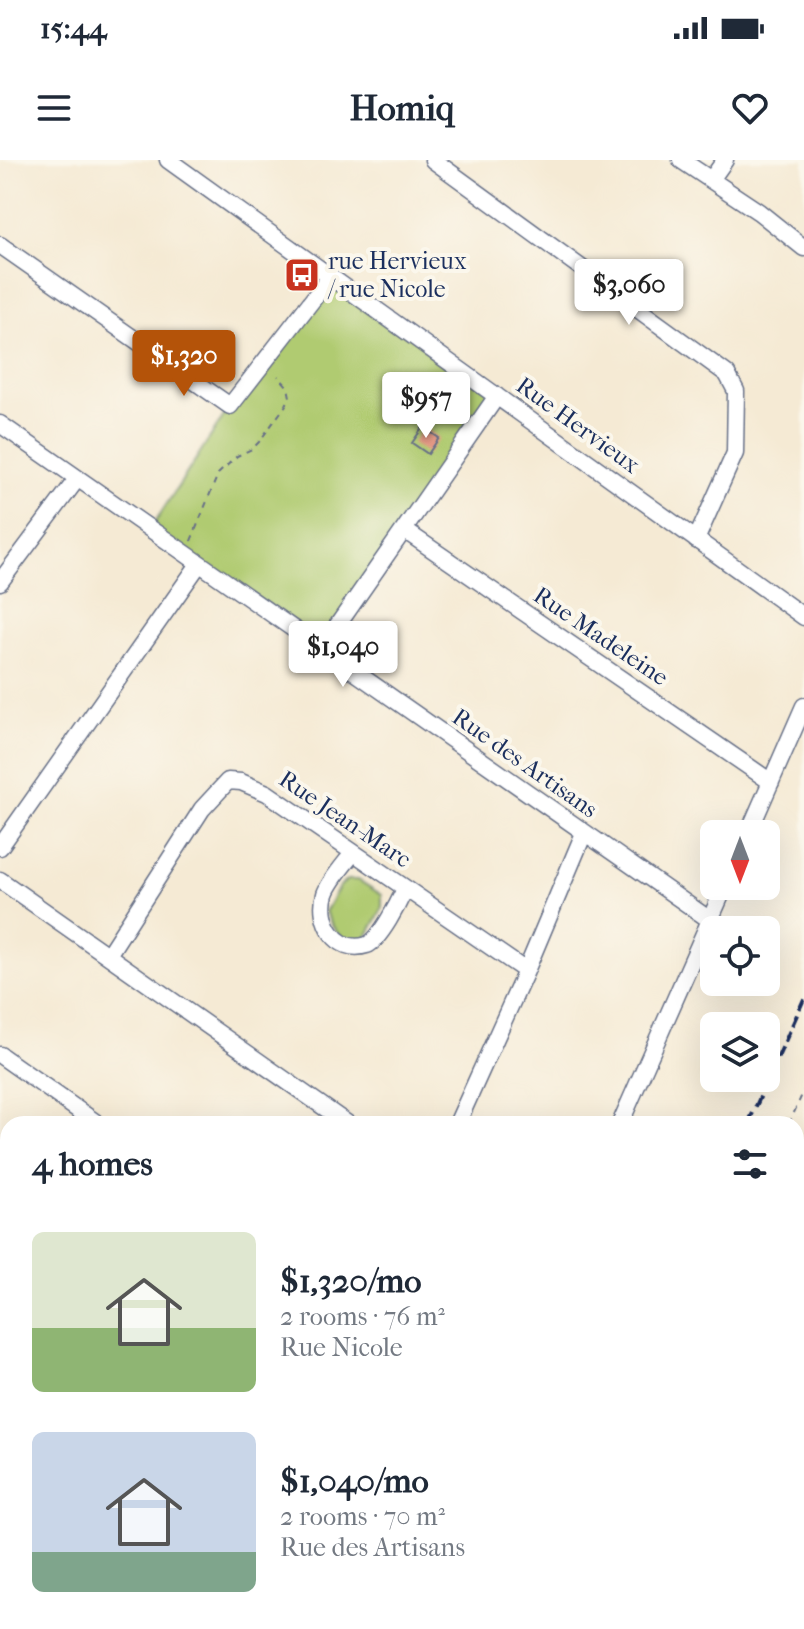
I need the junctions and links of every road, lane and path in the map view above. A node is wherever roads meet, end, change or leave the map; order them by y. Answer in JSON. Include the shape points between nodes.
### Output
{"nodes":[{"id":1,"x":168,"y":160,"type":"edge"},
{"id":2,"x":433,"y":160,"type":"edge"},
{"id":3,"x":681,"y":160,"type":"edge"},
{"id":4,"x":725,"y":160,"type":"edge"},
{"id":5,"x":711,"y":180,"type":"junction"},
{"id":6,"x":0,"y":245,"type":"edge"},
{"id":7,"x":804,"y":248,"type":"edge"},
{"id":8,"x":331,"y":276,"type":"junction"},
{"id":9,"x":278,"y":376,"type":"dead end"},
{"id":10,"x":497,"y":396,"type":"junction"},
{"id":11,"x":0,"y":424,"type":"edge"},
{"id":12,"x":77,"y":479,"type":"junction"},
{"id":13,"x":404,"y":530,"type":"junction"},
{"id":14,"x":696,"y":540,"type":"junction"},
{"id":15,"x":185,"y":553,"type":"junction"},
{"id":16,"x":199,"y":564,"type":"junction"},
{"id":17,"x":0,"y":582,"type":"edge"},
{"id":18,"x":804,"y":617,"type":"edge"},
{"id":19,"x":321,"y":649,"type":"junction"},
{"id":20,"x":804,"y":706,"type":"edge"},
{"id":21,"x":771,"y":782,"type":"junction"},
{"id":22,"x":754,"y":820,"type":"edge"},
{"id":23,"x":584,"y":833,"type":"junction"},
{"id":24,"x":0,"y":847,"type":"edge"},
{"id":25,"x":353,"y":853,"type":"junction"},
{"id":26,"x":0,"y":880,"type":"edge"},
{"id":27,"x":405,"y":889,"type":"junction"},
{"id":28,"x":704,"y":916,"type":"edge"},
{"id":29,"x":700,"y":943,"type":"edge"},
{"id":30,"x":108,"y":955,"type":"junction"},
{"id":31,"x":526,"y":971,"type":"junction"},
{"id":32,"x":0,"y":1055,"type":"edge"},
{"id":33,"x":804,"y":1090,"type":"edge"},
{"id":34,"x":87,"y":1116,"type":"edge"},
{"id":35,"x":337,"y":1116,"type":"edge"},
{"id":36,"x":461,"y":1116,"type":"edge"},
{"id":37,"x":624,"y":1116,"type":"edge"},
{"id":38,"x":793,"y":1116,"type":"edge"}],
"edges":[{"from":1,"to":8,"type":"street","name":"Rue Hervieux"},
{"from":2,"to":14,"type":"street","via":[[727,374],[736,391],[735,453]]},
{"from":3,"to":5,"type":"street"},
{"from":4,"to":5,"type":"street"},
{"from":5,"to":7,"type":"street"},
{"from":6,"to":8,"type":"street","via":[[230,406]]},
{"from":8,"to":10,"type":"street","name":"Rue Hervieux"},
{"from":9,"to":15,"type":"path","via":[[288,387],[286,405],[259,442],[218,474]]},
{"from":10,"to":13,"type":"street"},
{"from":10,"to":14,"type":"street","name":"Rue Hervieux"},
{"from":11,"to":12,"type":"street","name":"Rue des Artisans"},
{"from":12,"to":15,"type":"street","name":"Rue des Artisans"},
{"from":12,"to":17,"type":"street"},
{"from":13,"to":19,"type":"street"},
{"from":13,"to":21,"type":"street","name":"Rue Madeleine"},
{"from":14,"to":18,"type":"street","name":"Rue Hervieux"},
{"from":15,"to":16,"type":"street","name":"Rue des Artisans"},
{"from":16,"to":19,"type":"street","name":"Rue des Artisans"},
{"from":16,"to":24,"type":"street"},
{"from":19,"to":23,"type":"street","name":"Rue des Artisans"},
{"from":20,"to":21,"type":"street"},
{"from":21,"to":22,"type":"street"},
{"from":23,"to":28,"type":"street","name":"Rue des Artisans"},
{"from":23,"to":31,"type":"street"},
{"from":25,"to":27,"type":"street","name":"Rue Jean-Marc"},
{"from":25,"to":27,"type":"street","via":[[326,893],[325,925],[335,939],[349,946],[367,945],[378,937]]},
{"from":25,"to":30,"type":"street","name":"Rue Jean-Marc","via":[[267,793],[228,781],[202,809]]},
{"from":26,"to":30,"type":"street"},
{"from":27,"to":31,"type":"street","name":"Rue Jean-Marc"},
{"from":29,"to":37,"type":"street"},
{"from":30,"to":35,"type":"street"},
{"from":31,"to":36,"type":"street"},
{"from":32,"to":34,"type":"street"},
{"from":33,"to":38,"type":"path"}]}
